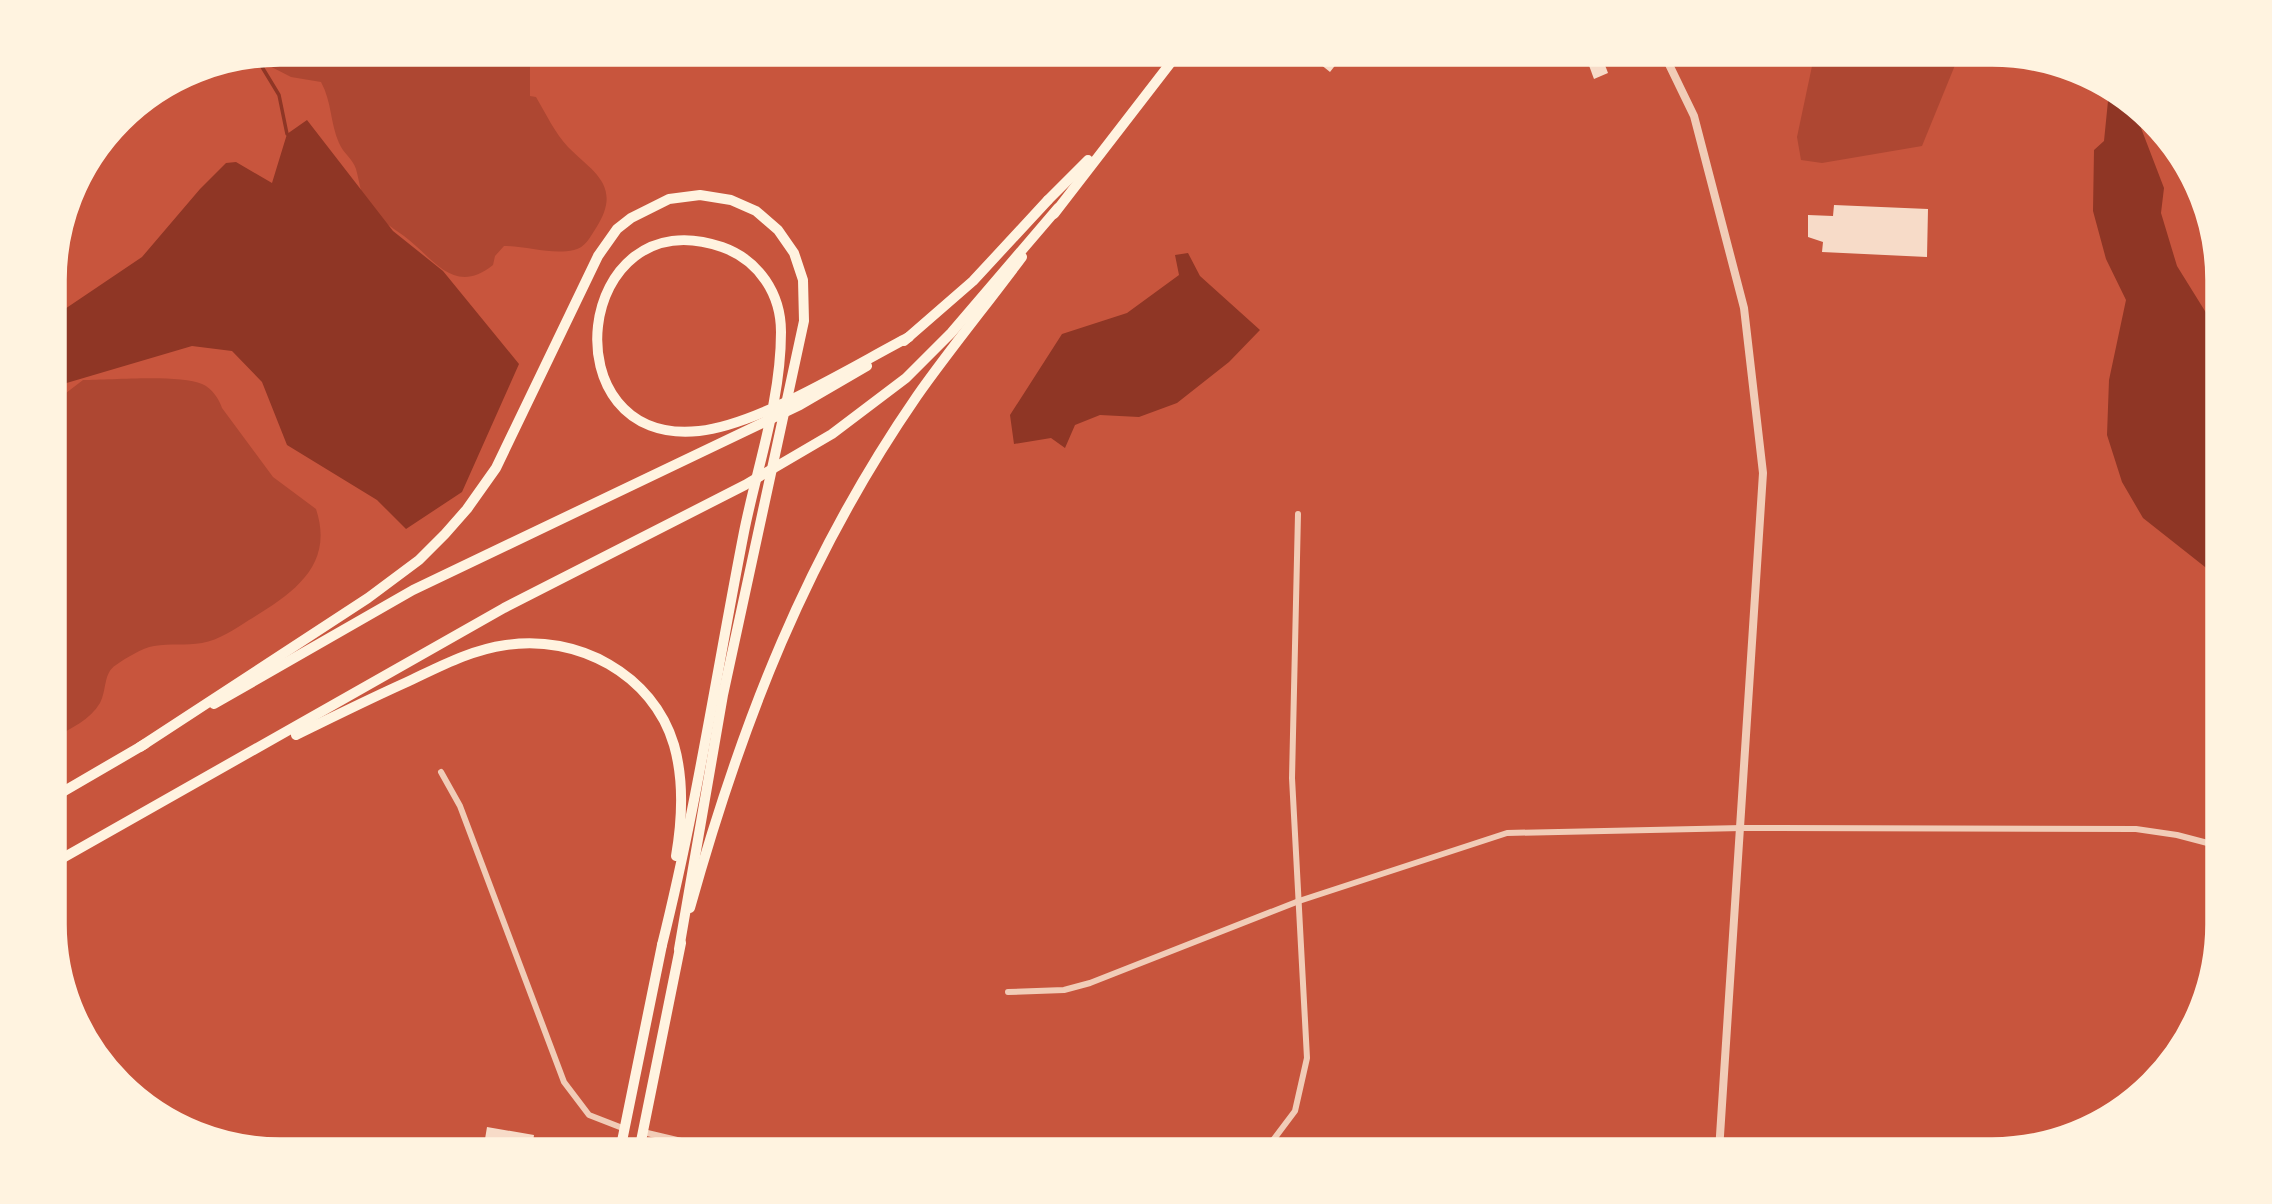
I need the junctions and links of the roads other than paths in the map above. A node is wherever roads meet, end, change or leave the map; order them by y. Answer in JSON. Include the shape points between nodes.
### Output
{"nodes":[{"id":1,"x":1169,"y":65,"type":"edge"},
{"id":2,"x":1669,"y":65,"type":"edge"},
{"id":3,"x":1111,"y":137,"type":"junction"},
{"id":4,"x":1048,"y":200,"type":"joint"},
{"id":5,"x":1058,"y":208,"type":"junction"},
{"id":6,"x":909,"y":337,"type":"junction"},
{"id":7,"x":1298,"y":514,"type":"dead end"},
{"id":8,"x":750,"y":533,"type":"junction"},
{"id":9,"x":140,"y":747,"type":"junction"},
{"id":10,"x":442,"y":772,"type":"dead end"},
{"id":11,"x":65,"y":791,"type":"edge"},
{"id":12,"x":174,"y":795,"type":"junction"},
{"id":13,"x":1742,"y":828,"type":"junction"},
{"id":14,"x":2207,"y":843,"type":"edge"},
{"id":15,"x":65,"y":857,"type":"edge"},
{"id":16,"x":1299,"y":901,"type":"junction"},
{"id":17,"x":662,"y":945,"type":"junction"},
{"id":18,"x":679,"y":949,"type":"junction"},
{"id":19,"x":1008,"y":992,"type":"dead end"},
{"id":20,"x":625,"y":1129,"type":"junction"},
{"id":21,"x":643,"y":1132,"type":"junction"},
{"id":22,"x":623,"y":1139,"type":"edge"},
{"id":23,"x":642,"y":1139,"type":"edge"},
{"id":24,"x":673,"y":1139,"type":"edge"},
{"id":25,"x":1274,"y":1139,"type":"edge"},
{"id":26,"x":1720,"y":1139,"type":"edge"}],
"edges":[{"from":1,"to":3,"type":"highway"},
{"from":2,"to":13,"type":"street","via":[[1694,117],[1744,307],[1763,473]]},
{"from":3,"to":4,"type":"highway"},
{"from":3,"to":5,"type":"highway"},
{"from":4,"to":6,"type":"highway","via":[[973,281]]},
{"from":5,"to":12,"type":"highway","via":[[951,333],[906,378],[832,435],[745,485],[504,608]]},
{"from":5,"to":18,"type":"highway","via":[[916,397],[815,568],[747,724]]},
{"from":6,"to":8,"type":"highway","via":[[755,415],[709,429],[666,430],[639,419],[610,390],[598,362],[597,316],[609,286],[642,253],[669,243],[709,243],[738,254],[762,274],[780,314],[781,350],[772,406]]},
{"from":6,"to":9,"type":"highway","via":[[812,398],[424,585]]},
{"from":7,"to":16,"type":"street","via":[[1293,778]]},
{"from":8,"to":9,"type":"highway","via":[[798,354],[804,321],[803,280],[794,253],[768,219],[731,200],[700,195],[669,199],[642,210],[617,229],[597,256],[496,468],[445,534],[368,598]]},
{"from":8,"to":17,"type":"highway"},
{"from":8,"to":18,"type":"highway"},
{"from":9,"to":11,"type":"highway"},
{"from":10,"to":20,"type":"street","via":[[460,806],[564,1082],[590,1115]]},
{"from":12,"to":15,"type":"highway"},
{"from":12,"to":17,"type":"highway","via":[[464,656],[522,643],[581,651],[614,667],[643,691],[662,717],[674,746],[680,822]]},
{"from":13,"to":14,"type":"street","via":[[2136,829]]},
{"from":13,"to":16,"type":"street","via":[[1507,833]]},
{"from":13,"to":26,"type":"street"},
{"from":16,"to":19,"type":"street","via":[[1090,983],[1064,990]]},
{"from":16,"to":25,"type":"street","via":[[1307,1058],[1295,1111]]},
{"from":17,"to":20,"type":"highway"},
{"from":18,"to":21,"type":"highway"},
{"from":20,"to":21,"type":"highway"},
{"from":20,"to":22,"type":"highway"},
{"from":21,"to":23,"type":"highway"},
{"from":21,"to":24,"type":"street"}]}
